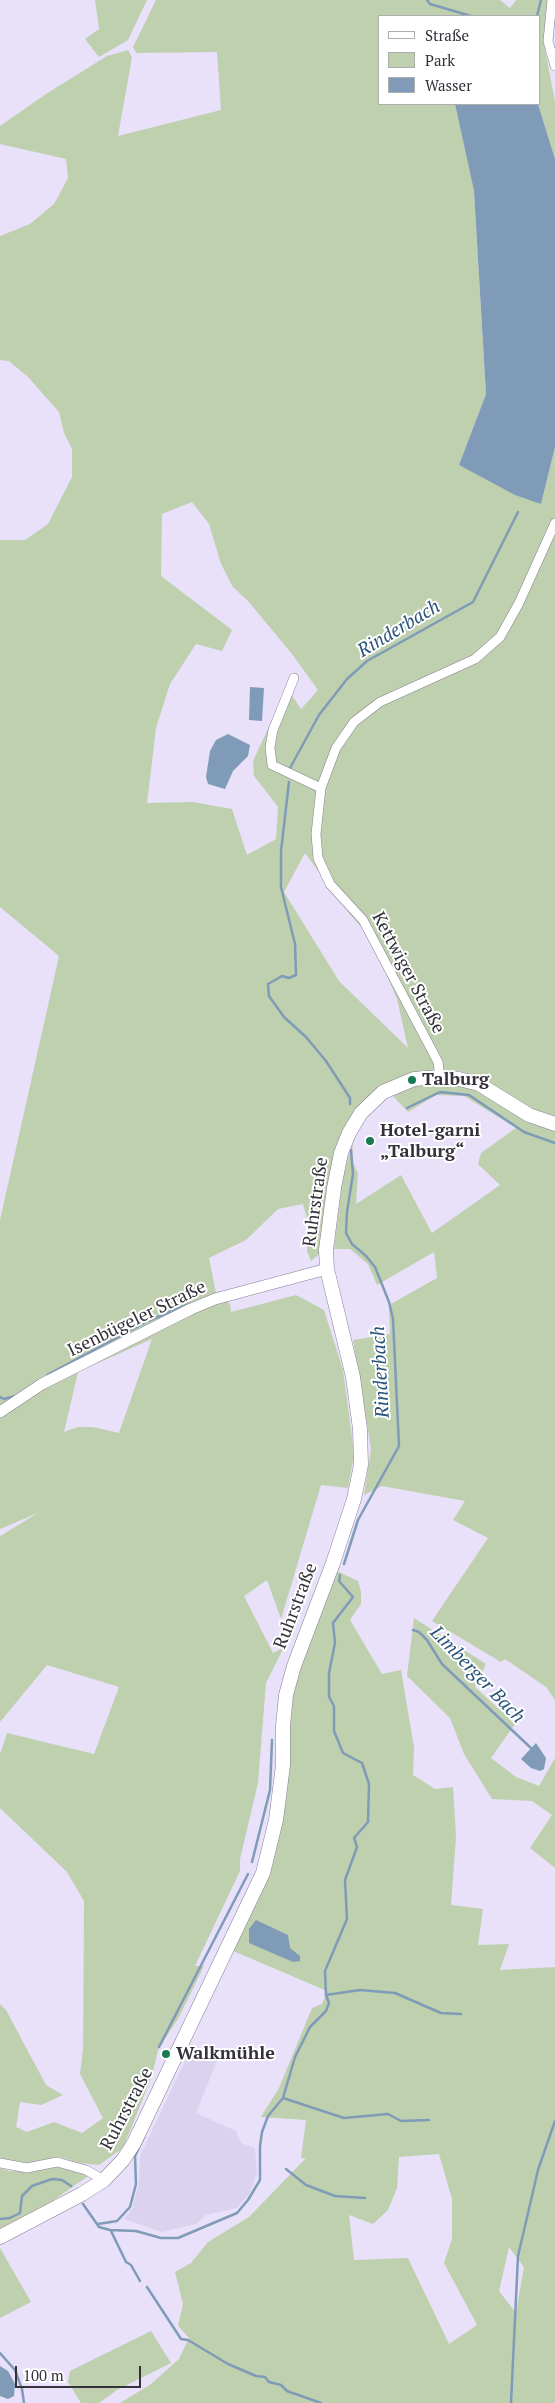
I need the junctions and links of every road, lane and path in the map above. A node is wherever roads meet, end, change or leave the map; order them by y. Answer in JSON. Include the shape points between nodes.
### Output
{"nodes":[{"id":1,"x":552,"y":0,"type":"edge"},
{"id":2,"x":555,"y":66,"type":"edge"},
{"id":3,"x":555,"y":523,"type":"edge"},
{"id":4,"x":294,"y":678,"type":"dead end"},
{"id":5,"x":321,"y":788,"type":"junction"},
{"id":6,"x":440,"y":1077,"type":"junction"},
{"id":7,"x":555,"y":1124,"type":"edge"},
{"id":8,"x":327,"y":1269,"type":"junction"},
{"id":9,"x":0,"y":1412,"type":"edge"},
{"id":10,"x":0,"y":2163,"type":"edge"},
{"id":11,"x":104,"y":2180,"type":"junction"},
{"id":12,"x":0,"y":2237,"type":"edge"}],
"edges":[{"from":1,"to":2,"type":"street","via":[[548,41]]},
{"from":3,"to":5,"type":"street","name":"Kettwiger Straße","via":[[500,637],[475,659],[380,702],[354,722],[336,748]]},
{"from":4,"to":5,"type":"street","via":[[271,738],[272,765]]},
{"from":5,"to":6,"type":"street","name":"Kettwiger Straße","via":[[316,834],[318,858],[330,884],[364,920],[438,1062]]},
{"from":6,"to":7,"type":"main road","name":"Ruhrstraße","via":[[479,1084],[529,1115]]},
{"from":6,"to":8,"type":"main road","name":"Ruhrstraße","via":[[398,1084],[383,1092],[361,1112],[341,1152]]},
{"from":8,"to":9,"type":"street","name":"Isenbügeler Straße","via":[[215,1299],[191,1309],[42,1384]]},
{"from":8,"to":11,"type":"main road","name":"Ruhrstraße","via":[[353,1377],[361,1465],[351,1508],[286,1695],[283,1765],[276,1820],[257,1888],[134,2143]]},
{"from":10,"to":11,"type":"street","via":[[27,2168],[57,2162],[86,2170]]},
{"from":11,"to":12,"type":"main road","name":"Ruhrstraße"}]}
